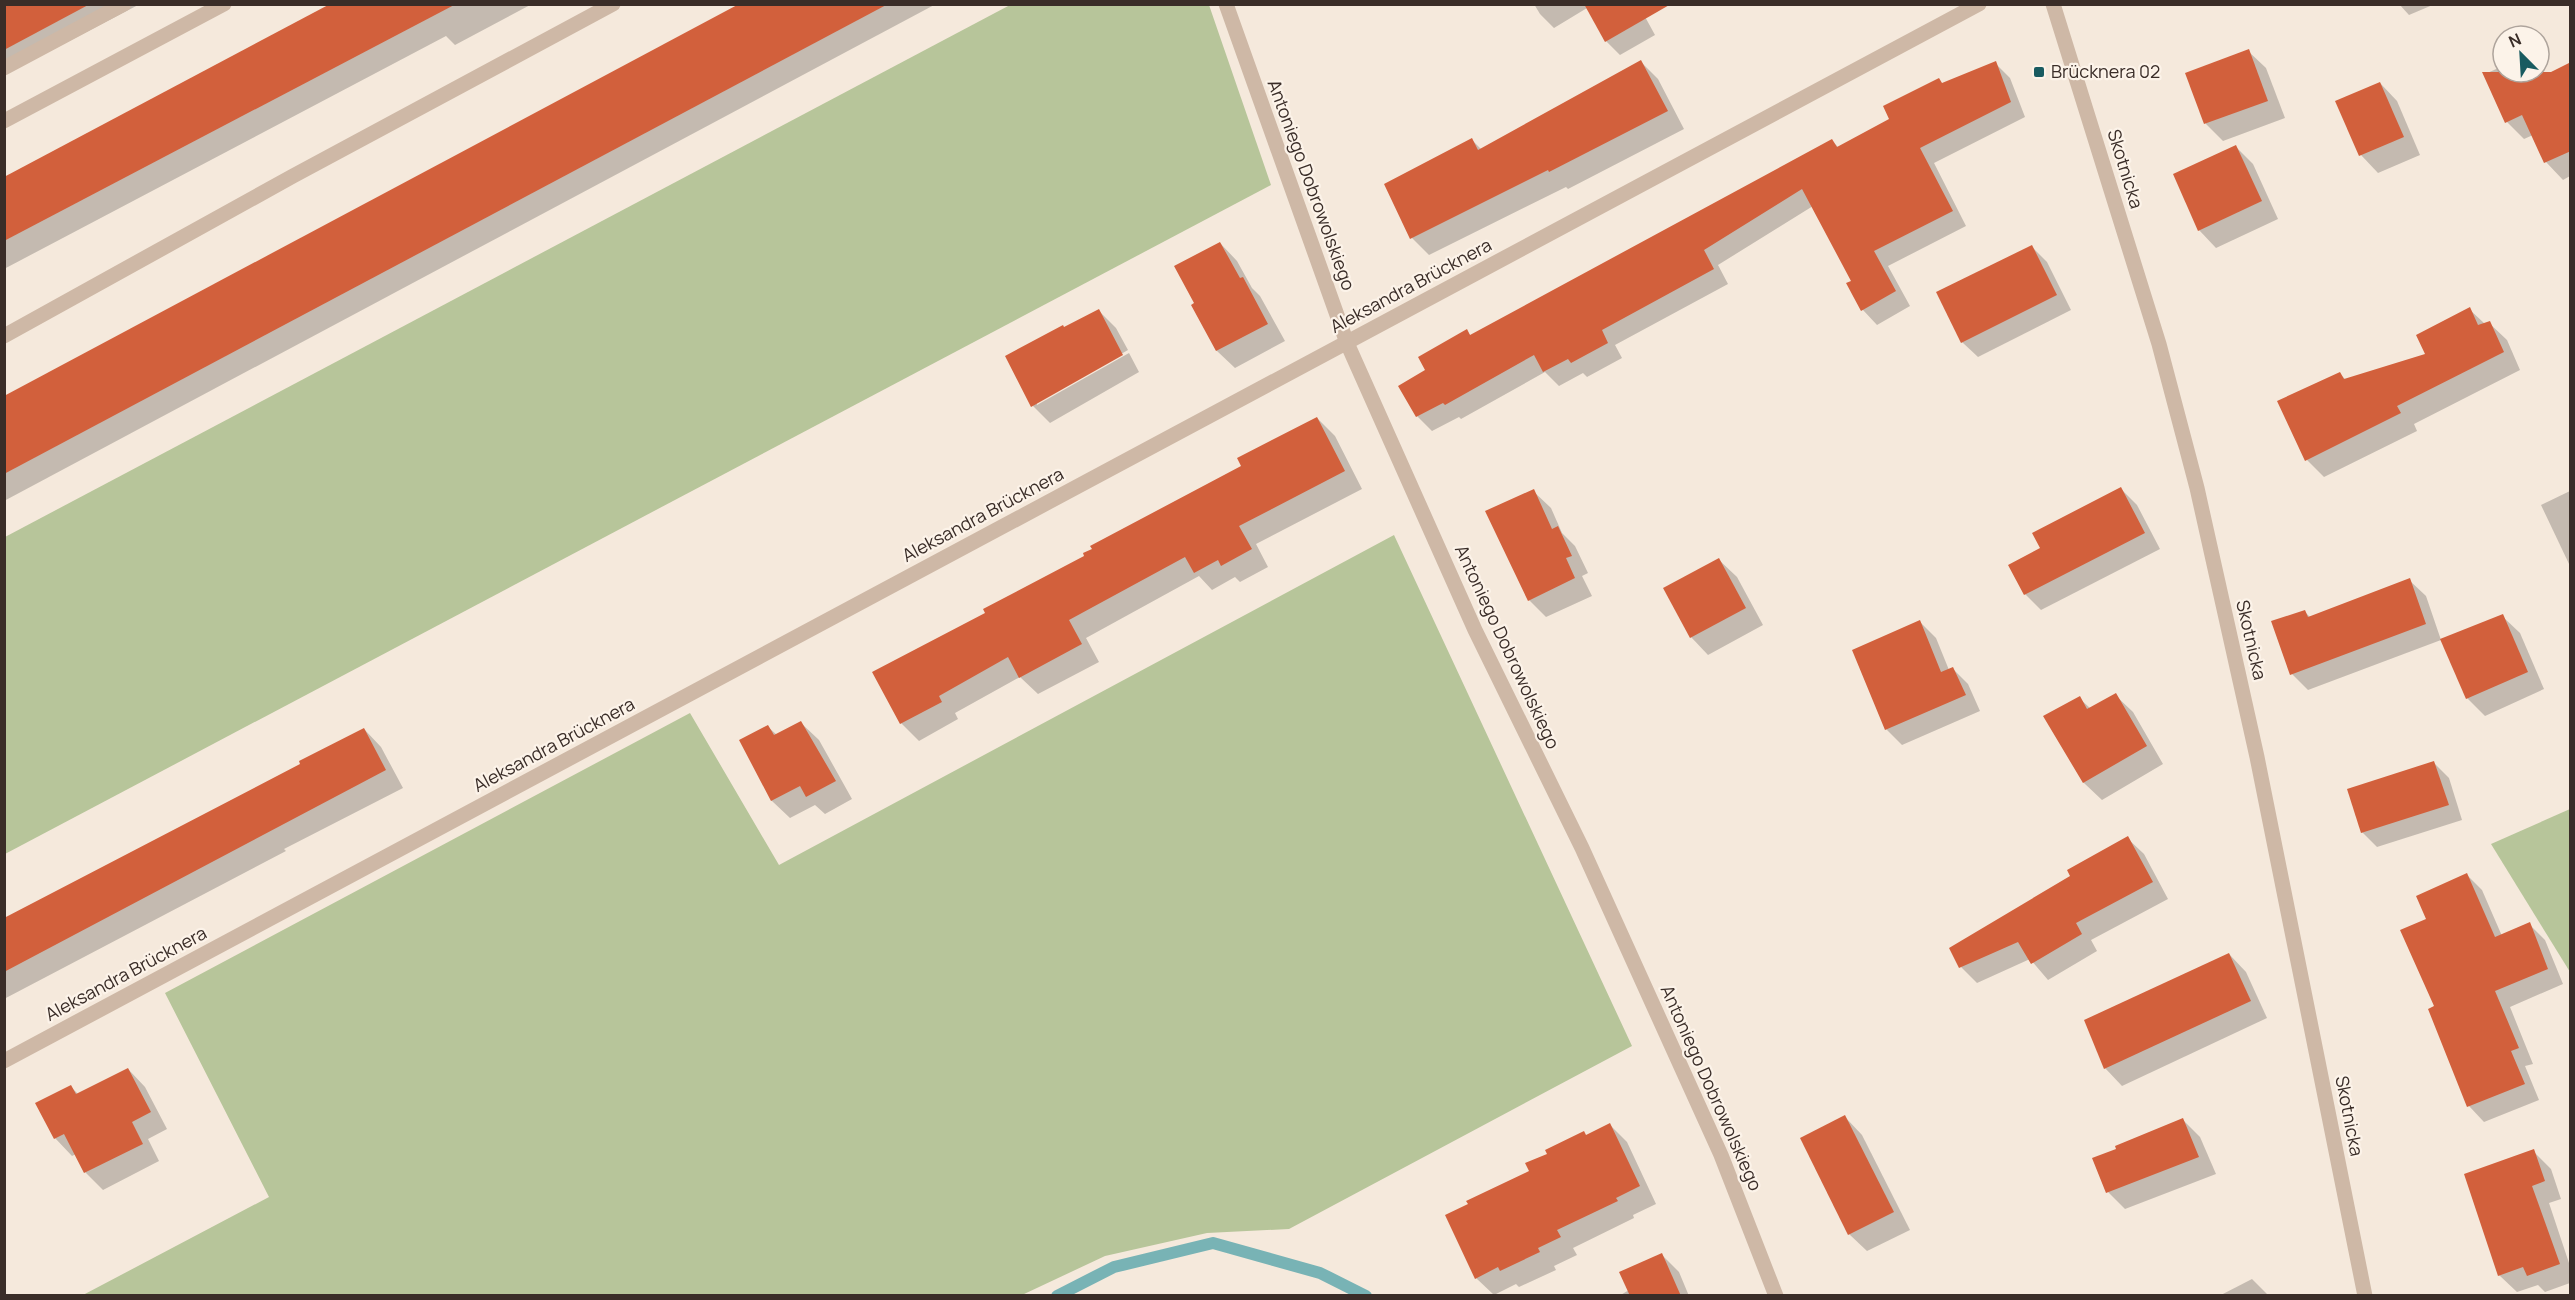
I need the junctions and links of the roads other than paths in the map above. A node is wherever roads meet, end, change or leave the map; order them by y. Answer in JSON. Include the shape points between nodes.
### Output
{"nodes":[{"id":1,"x":124,"y":4,"type":"edge"},
{"id":2,"x":224,"y":4,"type":"edge"},
{"id":3,"x":613,"y":4,"type":"edge"},
{"id":4,"x":1226,"y":4,"type":"edge"},
{"id":5,"x":1979,"y":4,"type":"edge"},
{"id":6,"x":2053,"y":4,"type":"edge"},
{"id":7,"x":4,"y":68,"type":"edge"},
{"id":8,"x":4,"y":122,"type":"edge"},
{"id":9,"x":4,"y":336,"type":"edge"},
{"id":10,"x":1347,"y":343,"type":"junction"},
{"id":11,"x":4,"y":1061,"type":"edge"},
{"id":12,"x":1776,"y":1296,"type":"edge"},
{"id":13,"x":2366,"y":1296,"type":"edge"}],
"edges":[{"from":1,"to":7,"type":"street"},
{"from":2,"to":8,"type":"street"},
{"from":3,"to":9,"type":"street"},
{"from":4,"to":10,"type":"street","name":"Antoniego Dobrowolskiego"},
{"from":5,"to":10,"type":"street","name":"Aleksandra Brücknera"},
{"from":6,"to":13,"type":"street","name":"Skotnicka","via":[[2159,344],[2197,488],[2257,757]]},
{"from":10,"to":11,"type":"street","name":"Aleksandra Brücknera"},
{"from":10,"to":12,"type":"street","name":"Antoniego Dobrowolskiego","via":[[1475,630],[1582,848],[1721,1155]]}]}
